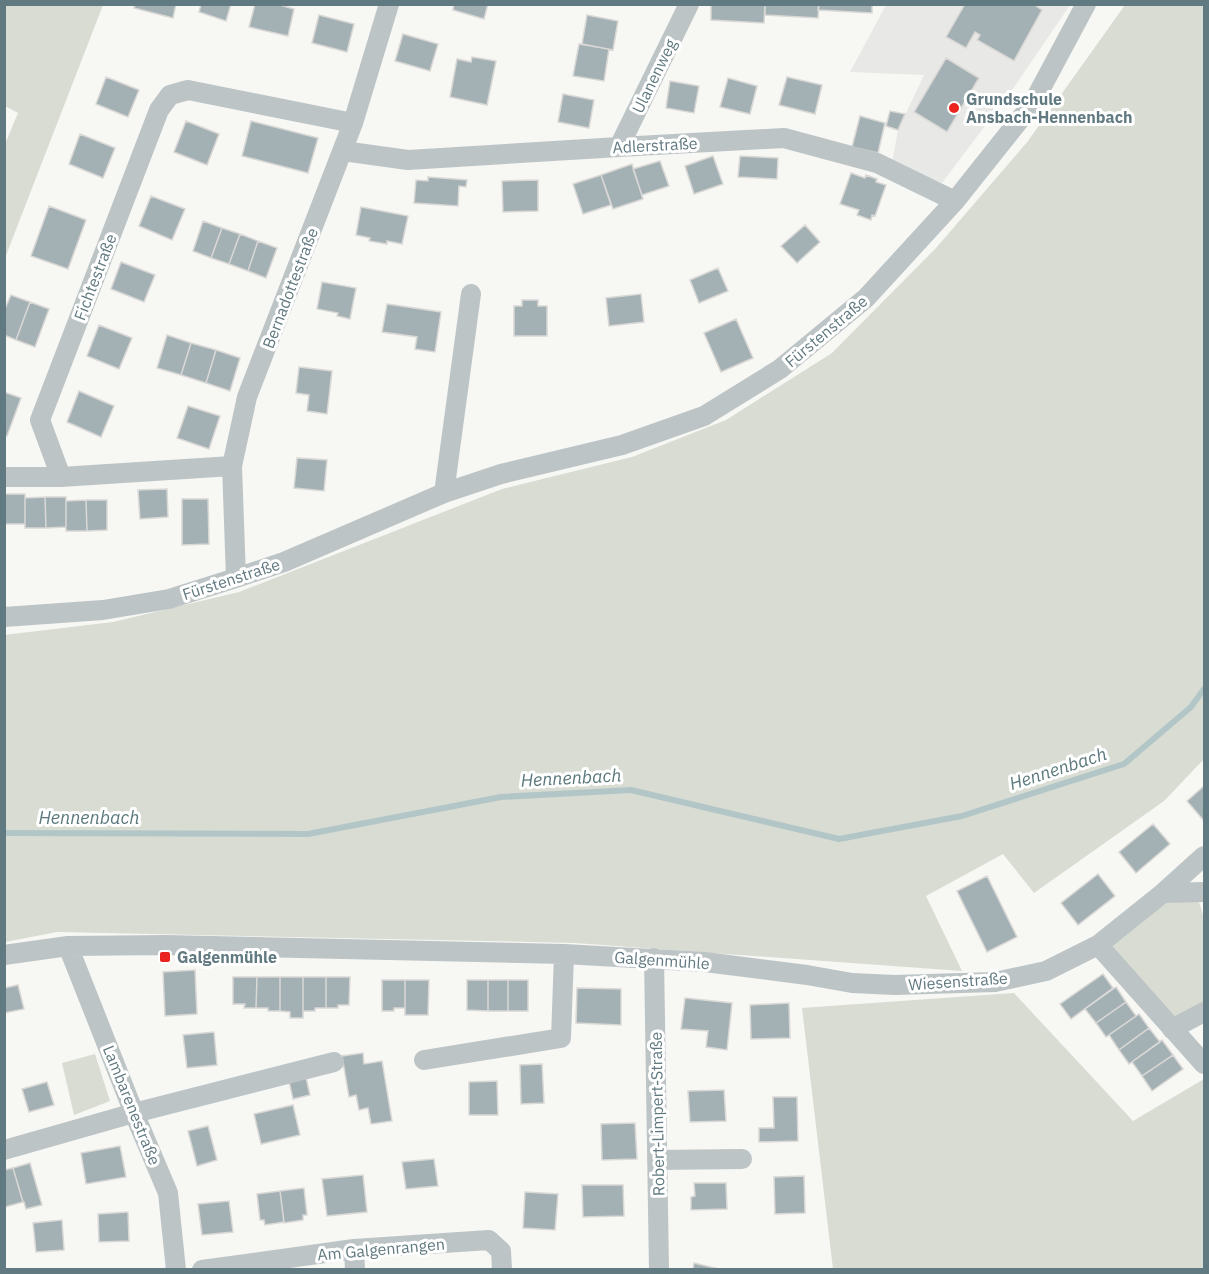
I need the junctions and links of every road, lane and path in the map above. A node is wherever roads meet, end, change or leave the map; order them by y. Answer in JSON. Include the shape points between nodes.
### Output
{"nodes":[{"id":1,"x":389,"y":4,"type":"edge"},
{"id":2,"x":689,"y":4,"type":"edge"},
{"id":3,"x":1086,"y":4,"type":"edge"},
{"id":4,"x":353,"y":123,"type":"junction"},
{"id":5,"x":620,"y":147,"type":"junction"},
{"id":6,"x":343,"y":151,"type":"junction"},
{"id":7,"x":956,"y":201,"type":"junction"},
{"id":8,"x":471,"y":294,"type":"dead end"},
{"id":9,"x":232,"y":466,"type":"junction"},
{"id":10,"x":4,"y":477,"type":"edge"},
{"id":11,"x":61,"y":477,"type":"junction"},
{"id":12,"x":444,"y":493,"type":"junction"},
{"id":13,"x":236,"y":578,"type":"junction"},
{"id":14,"x":4,"y":616,"type":"edge"},
{"id":15,"x":1204,"y":856,"type":"edge"},
{"id":16,"x":1204,"y":892,"type":"edge"},
{"id":17,"x":1163,"y":893,"type":"junction"},
{"id":18,"x":1098,"y":945,"type":"junction"},
{"id":19,"x":68,"y":946,"type":"junction"},
{"id":20,"x":564,"y":954,"type":"junction"},
{"id":21,"x":4,"y":955,"type":"edge"},
{"id":22,"x":654,"y":958,"type":"junction"},
{"id":23,"x":852,"y":983,"type":"joint"},
{"id":24,"x":1204,"y":1012,"type":"edge"},
{"id":25,"x":1172,"y":1029,"type":"junction"},
{"id":26,"x":424,"y":1060,"type":"dead end"},
{"id":27,"x":334,"y":1062,"type":"dead end"},
{"id":28,"x":1204,"y":1064,"type":"edge"},
{"id":29,"x":134,"y":1113,"type":"junction"},
{"id":30,"x":4,"y":1150,"type":"edge"},
{"id":31,"x":742,"y":1159,"type":"dead end"},
{"id":32,"x":657,"y":1160,"type":"junction"},
{"id":33,"x":354,"y":1249,"type":"junction"},
{"id":34,"x":176,"y":1269,"type":"edge"},
{"id":35,"x":202,"y":1269,"type":"edge"},
{"id":36,"x":355,"y":1269,"type":"edge"},
{"id":37,"x":502,"y":1269,"type":"edge"},
{"id":38,"x":659,"y":1269,"type":"edge"}],
"edges":[{"from":1,"to":4,"type":"street","name":"Bernadottestraße"},
{"from":2,"to":5,"type":"street","name":"Ulanenweg"},
{"from":3,"to":7,"type":"street","name":"Fürstenstraße","via":[[1033,103]]},
{"from":4,"to":6,"type":"street","name":"Bernadottestraße"},
{"from":4,"to":11,"type":"street","name":"Fichtestraße","via":[[188,90],[170,95],[159,110],[39,420]]},
{"from":5,"to":6,"type":"street","name":"Adlerstraße","via":[[408,160]]},
{"from":5,"to":7,"type":"street","name":"Adlerstraße","via":[[784,138],[877,163]]},
{"from":6,"to":9,"type":"street","name":"Bernadottestraße","via":[[247,397]]},
{"from":7,"to":12,"type":"street","name":"Fürstenstraße","via":[[866,298],[780,369],[704,416],[622,445],[501,474]]},
{"from":8,"to":12,"type":"street"},
{"from":9,"to":11,"type":"street"},
{"from":9,"to":13,"type":"street","name":"Bernadottestraße"},
{"from":10,"to":11,"type":"street"},
{"from":12,"to":13,"type":"street","name":"Fürstenstraße","via":[[284,562]]},
{"from":13,"to":14,"type":"street","name":"Fürstenstraße","via":[[169,598],[103,610]]},
{"from":15,"to":17,"type":"street","name":"Wiesenstraße"},
{"from":16,"to":17,"type":"street"},
{"from":17,"to":18,"type":"street","name":"Wiesenstraße"},
{"from":18,"to":23,"type":"street","name":"Wiesenstraße","via":[[1046,971],[994,982]]},
{"from":18,"to":25,"type":"street"},
{"from":19,"to":20,"type":"street","name":"Galgenmühle"},
{"from":19,"to":21,"type":"street","name":"Galgenmühle"},
{"from":19,"to":29,"type":"street","name":"Lambarenestraße"},
{"from":20,"to":22,"type":"street","name":"Galgenmühle"},
{"from":20,"to":26,"type":"street","via":[[561,1038]]},
{"from":22,"to":23,"type":"street","name":"Galgenmühle"},
{"from":22,"to":32,"type":"street","name":"Robert-Limpert-Straße"},
{"from":24,"to":25,"type":"street"},
{"from":25,"to":28,"type":"street"},
{"from":27,"to":29,"type":"street"},
{"from":29,"to":30,"type":"street"},
{"from":29,"to":34,"type":"street","name":"Lambarenestraße","via":[[168,1193]]},
{"from":31,"to":32,"type":"street"},
{"from":32,"to":38,"type":"street","name":"Robert-Limpert-Straße"},
{"from":33,"to":35,"type":"street","name":"Am Galgenrangen"},
{"from":33,"to":36,"type":"street"},
{"from":33,"to":37,"type":"street","name":"Am Galgenrangen","via":[[489,1240],[501,1251]]}]}
